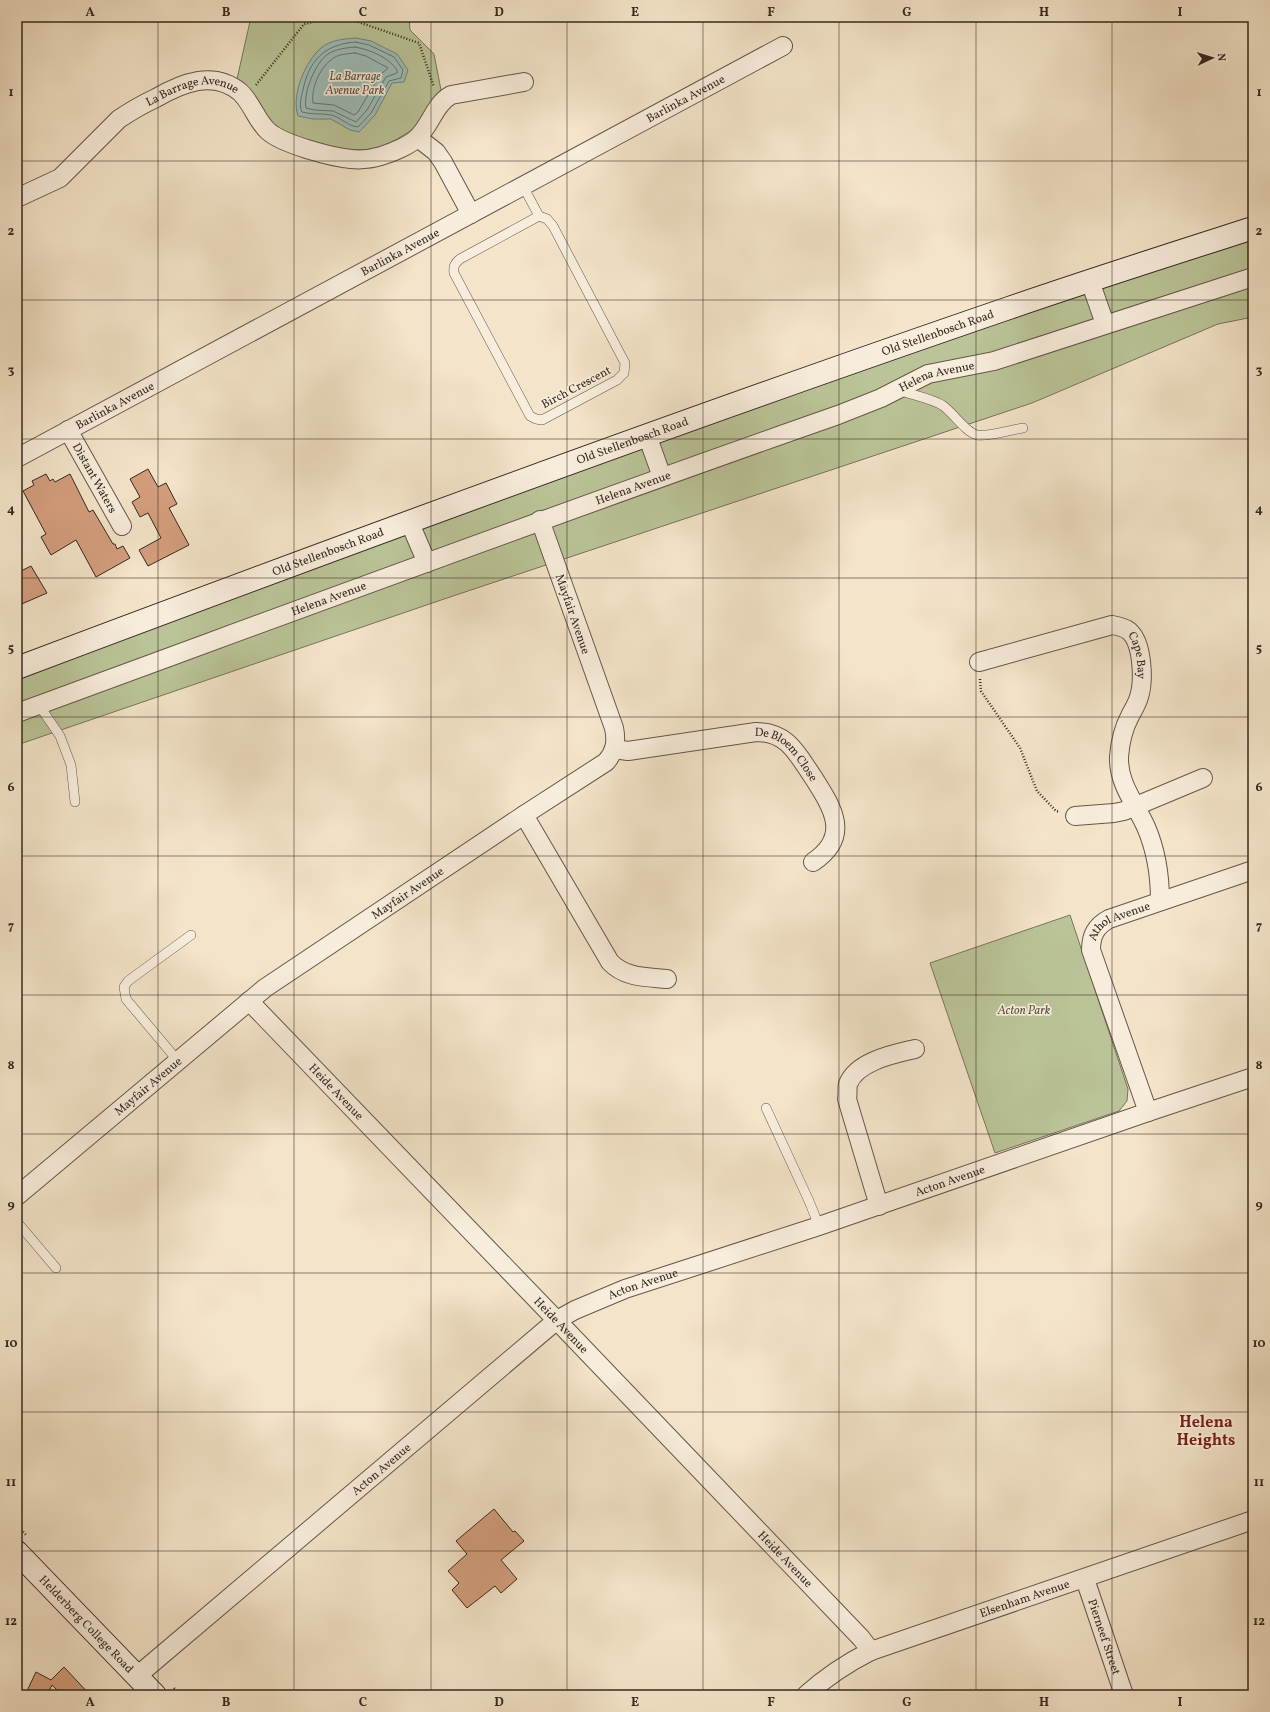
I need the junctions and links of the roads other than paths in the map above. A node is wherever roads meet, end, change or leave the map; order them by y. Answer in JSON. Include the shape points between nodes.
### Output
{"nodes":[{"id":1,"x":783,"y":46,"type":"dead end"},
{"id":2,"x":524,"y":82,"type":"dead end"},
{"id":3,"x":418,"y":138,"type":"junction"},
{"id":4,"x":523,"y":186,"type":"junction"},
{"id":5,"x":17,"y":198,"type":"edge"},
{"id":6,"x":471,"y":214,"type":"junction"},
{"id":7,"x":539,"y":216,"type":"junction"},
{"id":8,"x":1253,"y":228,"type":"edge"},
{"id":9,"x":1253,"y":277,"type":"edge"},
{"id":10,"x":1090,"y":281,"type":"junction"},
{"id":11,"x":1105,"y":324,"type":"junction"},
{"id":12,"x":897,"y":390,"type":"junction"},
{"id":13,"x":1022,"y":428,"type":"dead end"},
{"id":14,"x":68,"y":430,"type":"junction"},
{"id":15,"x":647,"y":435,"type":"junction"},
{"id":16,"x":17,"y":458,"type":"edge"},
{"id":17,"x":662,"y":477,"type":"junction"},
{"id":18,"x":540,"y":520,"type":"junction"},
{"id":19,"x":409,"y":521,"type":"junction"},
{"id":20,"x":122,"y":526,"type":"dead end"},
{"id":21,"x":427,"y":563,"type":"junction"},
{"id":22,"x":980,"y":662,"type":"road end"},
{"id":23,"x":17,"y":668,"type":"edge"},
{"id":24,"x":39,"y":705,"type":"junction"},
{"id":25,"x":17,"y":713,"type":"edge"},
{"id":26,"x":614,"y":749,"type":"junction"},
{"id":27,"x":1203,"y":778,"type":"dead end"},
{"id":28,"x":75,"y":802,"type":"dead end"},
{"id":29,"x":1135,"y":806,"type":"junction"},
{"id":30,"x":524,"y":815,"type":"junction"},
{"id":31,"x":1075,"y":816,"type":"road end"},
{"id":32,"x":813,"y":862,"type":"dead end"},
{"id":33,"x":1253,"y":870,"type":"edge"},
{"id":34,"x":1160,"y":901,"type":"junction"},
{"id":35,"x":191,"y":935,"type":"dead end"},
{"id":36,"x":667,"y":979,"type":"dead end"},
{"id":37,"x":249,"y":1001,"type":"junction"},
{"id":38,"x":915,"y":1049,"type":"dead end"},
{"id":39,"x":178,"y":1061,"type":"junction"},
{"id":40,"x":1253,"y":1077,"type":"edge"},
{"id":41,"x":766,"y":1108,"type":"dead end"},
{"id":42,"x":1148,"y":1112,"type":"junction"},
{"id":43,"x":17,"y":1196,"type":"edge"},
{"id":44,"x":879,"y":1206,"type":"junction"},
{"id":45,"x":17,"y":1222,"type":"edge"},
{"id":46,"x":819,"y":1226,"type":"junction"},
{"id":47,"x":56,"y":1268,"type":"dead end"},
{"id":48,"x":557,"y":1320,"type":"junction"},
{"id":49,"x":1253,"y":1520,"type":"edge"},
{"id":50,"x":17,"y":1552,"type":"edge"},
{"id":51,"x":1085,"y":1579,"type":"junction"},
{"id":52,"x":871,"y":1651,"type":"junction"},
{"id":53,"x":136,"y":1676,"type":"junction"},
{"id":54,"x":156,"y":1695,"type":"edge"},
{"id":55,"x":806,"y":1695,"type":"edge"},
{"id":56,"x":1124,"y":1695,"type":"edge"}],
"edges":[{"from":1,"to":4,"type":"street","name":"Barlinka Avenue"},
{"from":2,"to":3,"type":"street","name":"La Barrage Avenue","via":[[451,95],[440,105]]},
{"from":3,"to":5,"type":"street","name":"La Barrage Avenue","via":[[378,157],[352,160],[340,158],[277,138],[264,127],[246,98],[234,88],[216,81],[195,81],[172,88],[130,111],[60,178]]},
{"from":3,"to":6,"type":"street","via":[[436,152],[443,162]]},
{"from":4,"to":6,"type":"street","name":"Barlinka Avenue"},
{"from":4,"to":7,"type":"lane","name":"Birch Crescent"},
{"from":6,"to":14,"type":"street","name":"Barlinka Avenue"},
{"from":7,"to":7,"type":"lane","name":"Birch Crescent","via":[[547,219],[553,226],[625,363],[624,373],[618,380],[542,420],[530,416],[453,269],[456,261]]},
{"from":8,"to":10,"type":"street","name":"Old Stellenbosch Road"},
{"from":9,"to":11,"type":"street","name":"Helena Avenue"},
{"from":10,"to":11,"type":"street"},
{"from":10,"to":15,"type":"street","name":"Old Stellenbosch Road"},
{"from":11,"to":12,"type":"street","name":"Helena Avenue","via":[[994,361],[928,374]]},
{"from":12,"to":13,"type":"lane","via":[[940,404],[976,434],[986,435]]},
{"from":12,"to":17,"type":"street","name":"Helena Avenue","via":[[838,415]]},
{"from":14,"to":16,"type":"street","name":"Barlinka Avenue"},
{"from":14,"to":20,"type":"street","name":"Distant Waters"},
{"from":15,"to":17,"type":"street"},
{"from":15,"to":19,"type":"street","name":"Old Stellenbosch Road"},
{"from":17,"to":18,"type":"street","name":"Helena Avenue"},
{"from":18,"to":21,"type":"street","name":"Helena Avenue"},
{"from":18,"to":26,"type":"street","name":"Mayfair Avenue","via":[[614,728]]},
{"from":19,"to":21,"type":"street"},
{"from":19,"to":23,"type":"street","name":"Old Stellenbosch Road"},
{"from":21,"to":24,"type":"street","name":"Helena Avenue"},
{"from":22,"to":29,"type":"street","name":"Cape Bay","via":[[1112,625],[1129,631],[1136,640],[1142,678],[1139,698],[1124,730],[1119,758],[1122,779]]},
{"from":24,"to":25,"type":"street","name":"Helena Avenue"},
{"from":24,"to":28,"type":"lane","via":[[60,736],[71,765]]},
{"from":26,"to":30,"type":"street","name":"Mayfair Avenue","via":[[606,762]]},
{"from":26,"to":32,"type":"street","name":"De Bloem Close","via":[[628,751],[756,732],[770,733],[784,739],[828,800],[835,818],[832,841],[824,853]]},
{"from":27,"to":29,"type":"street"},
{"from":29,"to":31,"type":"street","via":[[1114,814]]},
{"from":29,"to":34,"type":"street","name":"Cape Bay","via":[[1152,844],[1160,885]]},
{"from":30,"to":36,"type":"street","via":[[610,962],[626,974]]},
{"from":30,"to":37,"type":"street","name":"Mayfair Avenue"},
{"from":33,"to":34,"type":"street","name":"Athol Avenue"},
{"from":34,"to":42,"type":"street","name":"Athol Avenue","via":[[1102,922],[1091,941],[1091,950]]},
{"from":35,"to":39,"type":"lane","via":[[128,981],[124,987],[126,999]]},
{"from":37,"to":39,"type":"street","name":"Mayfair Avenue"},
{"from":37,"to":48,"type":"street","name":"Heide Avenue"},
{"from":38,"to":44,"type":"street","via":[[873,1061],[853,1076],[848,1085],[847,1099]]},
{"from":39,"to":43,"type":"street","name":"Mayfair Avenue"},
{"from":40,"to":42,"type":"street","name":"Acton Avenue"},
{"from":41,"to":46,"type":"lane"},
{"from":42,"to":44,"type":"street","name":"Acton Avenue"},
{"from":44,"to":46,"type":"street","name":"Acton Avenue"},
{"from":45,"to":47,"type":"lane"},
{"from":46,"to":48,"type":"street","name":"Acton Avenue","via":[[625,1289]]},
{"from":48,"to":52,"type":"street","name":"Heide Avenue"},
{"from":48,"to":53,"type":"street","name":"Acton Avenue"},
{"from":49,"to":51,"type":"street","name":"Elsenham Avenue"},
{"from":50,"to":53,"type":"street","name":"Helderberg College Road"},
{"from":51,"to":52,"type":"street","name":"Elsenham Avenue"},
{"from":51,"to":56,"type":"street","name":"Pierneef Street"},
{"from":52,"to":55,"type":"street","name":"Elsenham Avenue","via":[[830,1674]]},
{"from":53,"to":54,"type":"street","name":"Helderberg College Road"}]}
